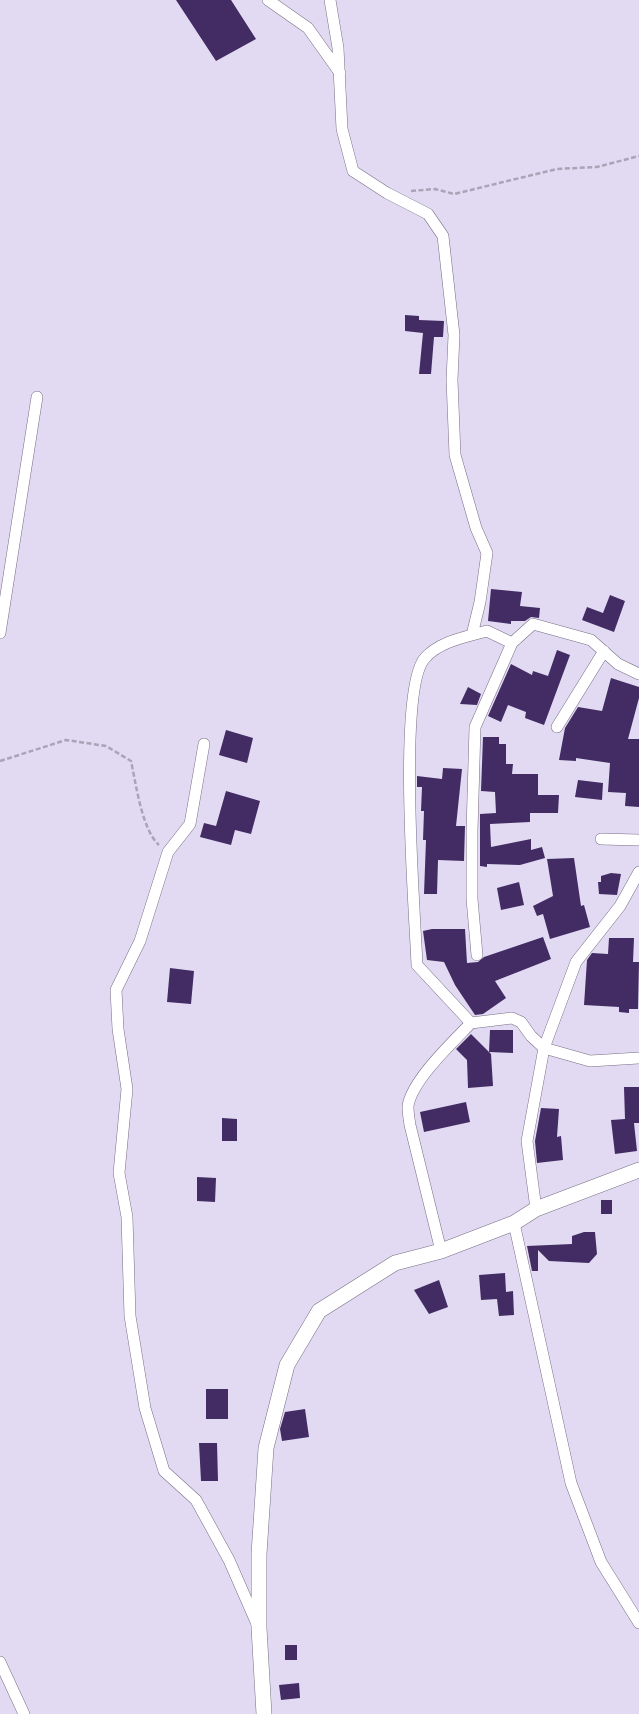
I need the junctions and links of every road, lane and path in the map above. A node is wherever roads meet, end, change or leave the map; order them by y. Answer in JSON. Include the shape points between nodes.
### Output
{"nodes":[{"id":1,"x":268,"y":0,"type":"edge"},
{"id":2,"x":330,"y":0,"type":"edge"},
{"id":3,"x":340,"y":74,"type":"junction"},
{"id":4,"x":639,"y":156,"type":"edge"},
{"id":5,"x":387,"y":193,"type":"junction"},
{"id":6,"x":37,"y":397,"type":"dead end"},
{"id":7,"x":0,"y":633,"type":"edge"},
{"id":8,"x":472,"y":635,"type":"junction"},
{"id":9,"x":512,"y":643,"type":"junction"},
{"id":10,"x":604,"y":651,"type":"junction"},
{"id":11,"x":639,"y":674,"type":"edge"},
{"id":12,"x":557,"y":727,"type":"dead end"},
{"id":13,"x":204,"y":744,"type":"dead end"},
{"id":14,"x":0,"y":761,"type":"edge"},
{"id":15,"x":601,"y":839,"type":"dead end"},
{"id":16,"x":639,"y":840,"type":"edge"},
{"id":17,"x":168,"y":852,"type":"junction"},
{"id":18,"x":639,"y":872,"type":"edge"},
{"id":19,"x":477,"y":956,"type":"dead end"},
{"id":20,"x":471,"y":1023,"type":"junction"},
{"id":21,"x":544,"y":1048,"type":"junction"},
{"id":22,"x":639,"y":1058,"type":"edge"},
{"id":23,"x":639,"y":1170,"type":"edge"},
{"id":24,"x":536,"y":1209,"type":"junction"},
{"id":25,"x":514,"y":1223,"type":"junction"},
{"id":26,"x":442,"y":1251,"type":"junction"},
{"id":27,"x":639,"y":1623,"type":"edge"},
{"id":28,"x":259,"y":1628,"type":"junction"},
{"id":29,"x":0,"y":1662,"type":"edge"},
{"id":30,"x":24,"y":1714,"type":"edge"},
{"id":31,"x":264,"y":1714,"type":"edge"}],
"edges":[{"from":1,"to":3,"type":"street","via":[[308,28]]},
{"from":2,"to":3,"type":"street"},
{"from":3,"to":5,"type":"street","via":[[342,129],[353,171]]},
{"from":4,"to":5,"type":"path","via":[[597,167],[557,168],[454,194],[435,189]]},
{"from":5,"to":8,"type":"street","via":[[428,214],[443,236],[454,335],[455,455],[476,528],[487,553]]},
{"from":6,"to":7,"type":"street"},
{"from":8,"to":9,"type":"street","via":[[487,631]]},
{"from":8,"to":20,"type":"street","via":[[441,645],[424,658],[418,671],[411,708],[409,752],[417,966]]},
{"from":9,"to":10,"type":"street","via":[[533,624],[591,640]]},
{"from":9,"to":19,"type":"street","via":[[475,727],[472,899]]},
{"from":10,"to":11,"type":"street","via":[[618,664]]},
{"from":10,"to":12,"type":"street"},
{"from":13,"to":17,"type":"street","via":[[190,824]]},
{"from":14,"to":17,"type":"path","via":[[66,740],[106,746],[131,761],[152,839]]},
{"from":15,"to":16,"type":"street"},
{"from":17,"to":28,"type":"street","via":[[140,940],[116,990],[118,1029],[128,1089],[119,1173],[127,1217],[130,1316],[145,1408],[164,1471],[196,1500],[229,1560]]},
{"from":18,"to":21,"type":"street","via":[[620,906],[576,962]]},
{"from":20,"to":21,"type":"street","via":[[512,1018],[521,1022]]},
{"from":20,"to":26,"type":"street","via":[[427,1071],[408,1107]]},
{"from":21,"to":22,"type":"street","via":[[590,1061]]},
{"from":21,"to":24,"type":"street","via":[[527,1141]]},
{"from":23,"to":24,"type":"street"},
{"from":24,"to":25,"type":"street"},
{"from":25,"to":26,"type":"street"},
{"from":25,"to":27,"type":"street","via":[[572,1483],[600,1562]]},
{"from":26,"to":28,"type":"street","via":[[395,1263],[319,1311],[287,1365],[266,1448],[259,1554]]},
{"from":28,"to":31,"type":"street"},
{"from":29,"to":30,"type":"street"}]}
